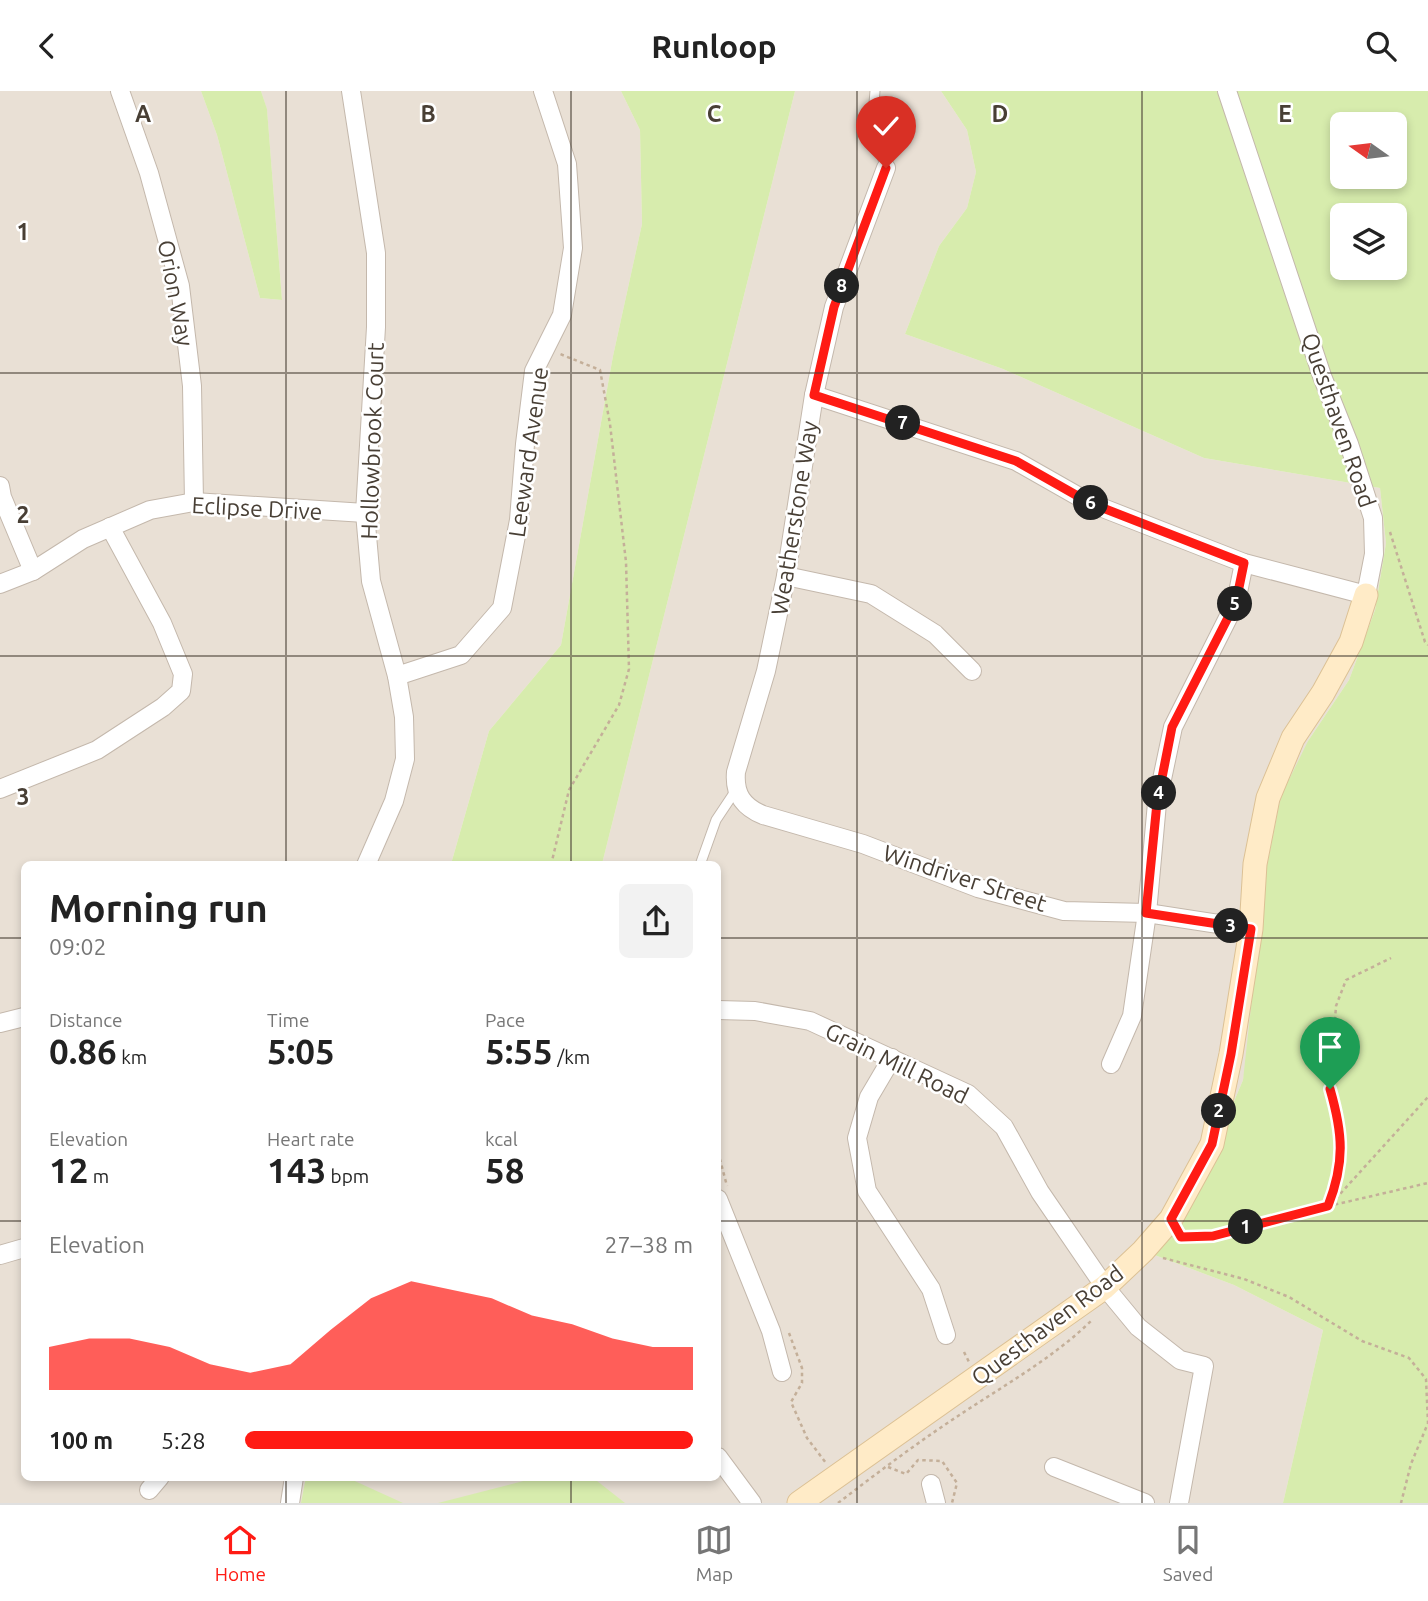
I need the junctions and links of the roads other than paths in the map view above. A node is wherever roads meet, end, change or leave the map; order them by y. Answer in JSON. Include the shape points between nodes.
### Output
{"nodes":[{"id":1,"x":120,"y":91,"type":"edge"},
{"id":2,"x":351,"y":91,"type":"edge"},
{"id":3,"x":543,"y":91,"type":"edge"},
{"id":4,"x":875,"y":91,"type":"edge"},
{"id":5,"x":1227,"y":91,"type":"edge"},
{"id":6,"x":886,"y":168,"type":"joint"},
{"id":7,"x":814,"y":395,"type":"junction"},
{"id":8,"x":0,"y":486,"type":"edge"},
{"id":9,"x":194,"y":502,"type":"junction"},
{"id":10,"x":365,"y":513,"type":"junction"},
{"id":11,"x":110,"y":527,"type":"junction"},
{"id":12,"x":1244,"y":563,"type":"junction"},
{"id":13,"x":33,"y":571,"type":"junction"},
{"id":14,"x":786,"y":576,"type":"junction"},
{"id":15,"x":0,"y":584,"type":"edge"},
{"id":16,"x":1366,"y":595,"type":"junction"},
{"id":17,"x":972,"y":671,"type":"dead end"},
{"id":18,"x":397,"y":676,"type":"junction"},
{"id":19,"x":0,"y":789,"type":"edge"},
{"id":20,"x":736,"y":790,"type":"junction"},
{"id":21,"x":368,"y":861,"type":"edge"},
{"id":22,"x":701,"y":861,"type":"edge"},
{"id":23,"x":1146,"y":913,"type":"junction"},
{"id":24,"x":1251,"y":929,"type":"junction"},
{"id":25,"x":721,"y":1010,"type":"edge"},
{"id":26,"x":21,"y":1018,"type":"edge"},
{"id":27,"x":0,"y":1023,"type":"edge"},
{"id":28,"x":892,"y":1058,"type":"junction"},
{"id":29,"x":1111,"y":1064,"type":"dead end"},
{"id":30,"x":721,"y":1206,"type":"edge"},
{"id":31,"x":21,"y":1249,"type":"edge"},
{"id":32,"x":0,"y":1255,"type":"edge"},
{"id":33,"x":1105,"y":1287,"type":"junction"},
{"id":34,"x":946,"y":1335,"type":"dead end"},
{"id":35,"x":782,"y":1372,"type":"dead end"},
{"id":36,"x":721,"y":1461,"type":"edge"},
{"id":37,"x":1054,"y":1467,"type":"dead end"},
{"id":38,"x":293,"y":1481,"type":"edge"},
{"id":39,"x":931,"y":1484,"type":"dead end"},
{"id":40,"x":290,"y":1503,"type":"edge"},
{"id":41,"x":752,"y":1503,"type":"edge"},
{"id":42,"x":799,"y":1503,"type":"edge"},
{"id":43,"x":936,"y":1503,"type":"edge"},
{"id":44,"x":1145,"y":1503,"type":"edge"},
{"id":45,"x":1179,"y":1503,"type":"edge"}],
"edges":[{"from":1,"to":9,"type":"street","name":"Orion Way","via":[[149,173],[180,286],[192,386]]},
{"from":2,"to":10,"type":"street","name":"Hollowbrook Court","via":[[376,253]]},
{"from":3,"to":18,"type":"street","name":"Leeward Avenue","via":[[567,164],[573,249],[562,315],[534,371],[519,520],[502,608],[461,655]]},
{"from":4,"to":6,"type":"lane","via":[[872,128]]},
{"from":5,"to":16,"type":"street","name":"Questhaven Road","via":[[1373,518],[1374,554]]},
{"from":6,"to":7,"type":"street","name":"Weatherstone Way","via":[[834,307]]},
{"from":7,"to":12,"type":"street","via":[[1016,461],[1090,503]]},
{"from":7,"to":14,"type":"street","name":"Weatherstone Way"},
{"from":8,"to":13,"type":"street"},
{"from":9,"to":10,"type":"street","name":"Eclipse Drive"},
{"from":9,"to":11,"type":"street","name":"Eclipse Drive","via":[[150,510]]},
{"from":10,"to":18,"type":"street","name":"Hollowbrook Court","via":[[371,581]]},
{"from":11,"to":13,"type":"street","name":"Eclipse Drive"},
{"from":11,"to":19,"type":"street","via":[[162,623],[183,674],[181,691],[97,750]]},
{"from":12,"to":16,"type":"street"},
{"from":12,"to":23,"type":"street","via":[[1236,602],[1172,727],[1157,803]]},
{"from":13,"to":15,"type":"street","name":"Eclipse Drive"},
{"from":14,"to":17,"type":"street","via":[[871,594],[935,634]]},
{"from":14,"to":20,"type":"street","name":"Weatherstone Way","via":[[766,671],[736,772]]},
{"from":16,"to":24,"type":"street","name":"Questhaven Road","via":[[1350,642],[1293,738],[1268,798],[1255,864]]},
{"from":18,"to":21,"type":"street","name":"Hollowbrook Court","via":[[405,759],[394,801]]},
{"from":20,"to":22,"type":"lane","via":[[716,820]]},
{"from":20,"to":23,"type":"street","name":"Windriver Street","via":[[750,809],[763,815],[863,844],[978,888],[1064,911]]},
{"from":23,"to":24,"type":"street","name":"Windriver Street"},
{"from":23,"to":29,"type":"street","via":[[1132,1016]]},
{"from":24,"to":33,"type":"street","name":"Questhaven Road","via":[[1212,1144],[1171,1219]]},
{"from":25,"to":28,"type":"street","name":"Grain Mill Road","via":[[810,1021]]},
{"from":26,"to":27,"type":"street"},
{"from":28,"to":33,"type":"street","name":"Grain Mill Road","via":[[968,1094],[1003,1127],[1040,1192]]},
{"from":28,"to":34,"type":"street","via":[[869,1097],[857,1138],[867,1191],[931,1289]]},
{"from":30,"to":35,"type":"street","via":[[771,1331]]},
{"from":31,"to":32,"type":"street"},
{"from":33,"to":42,"type":"street","name":"Questhaven Road"},
{"from":33,"to":45,"type":"street","name":"Grain Mill Road","via":[[1138,1327],[1180,1360],[1204,1366]]},
{"from":36,"to":41,"type":"street"},
{"from":37,"to":44,"type":"street"},
{"from":38,"to":40,"type":"street"},
{"from":39,"to":43,"type":"street"}]}
